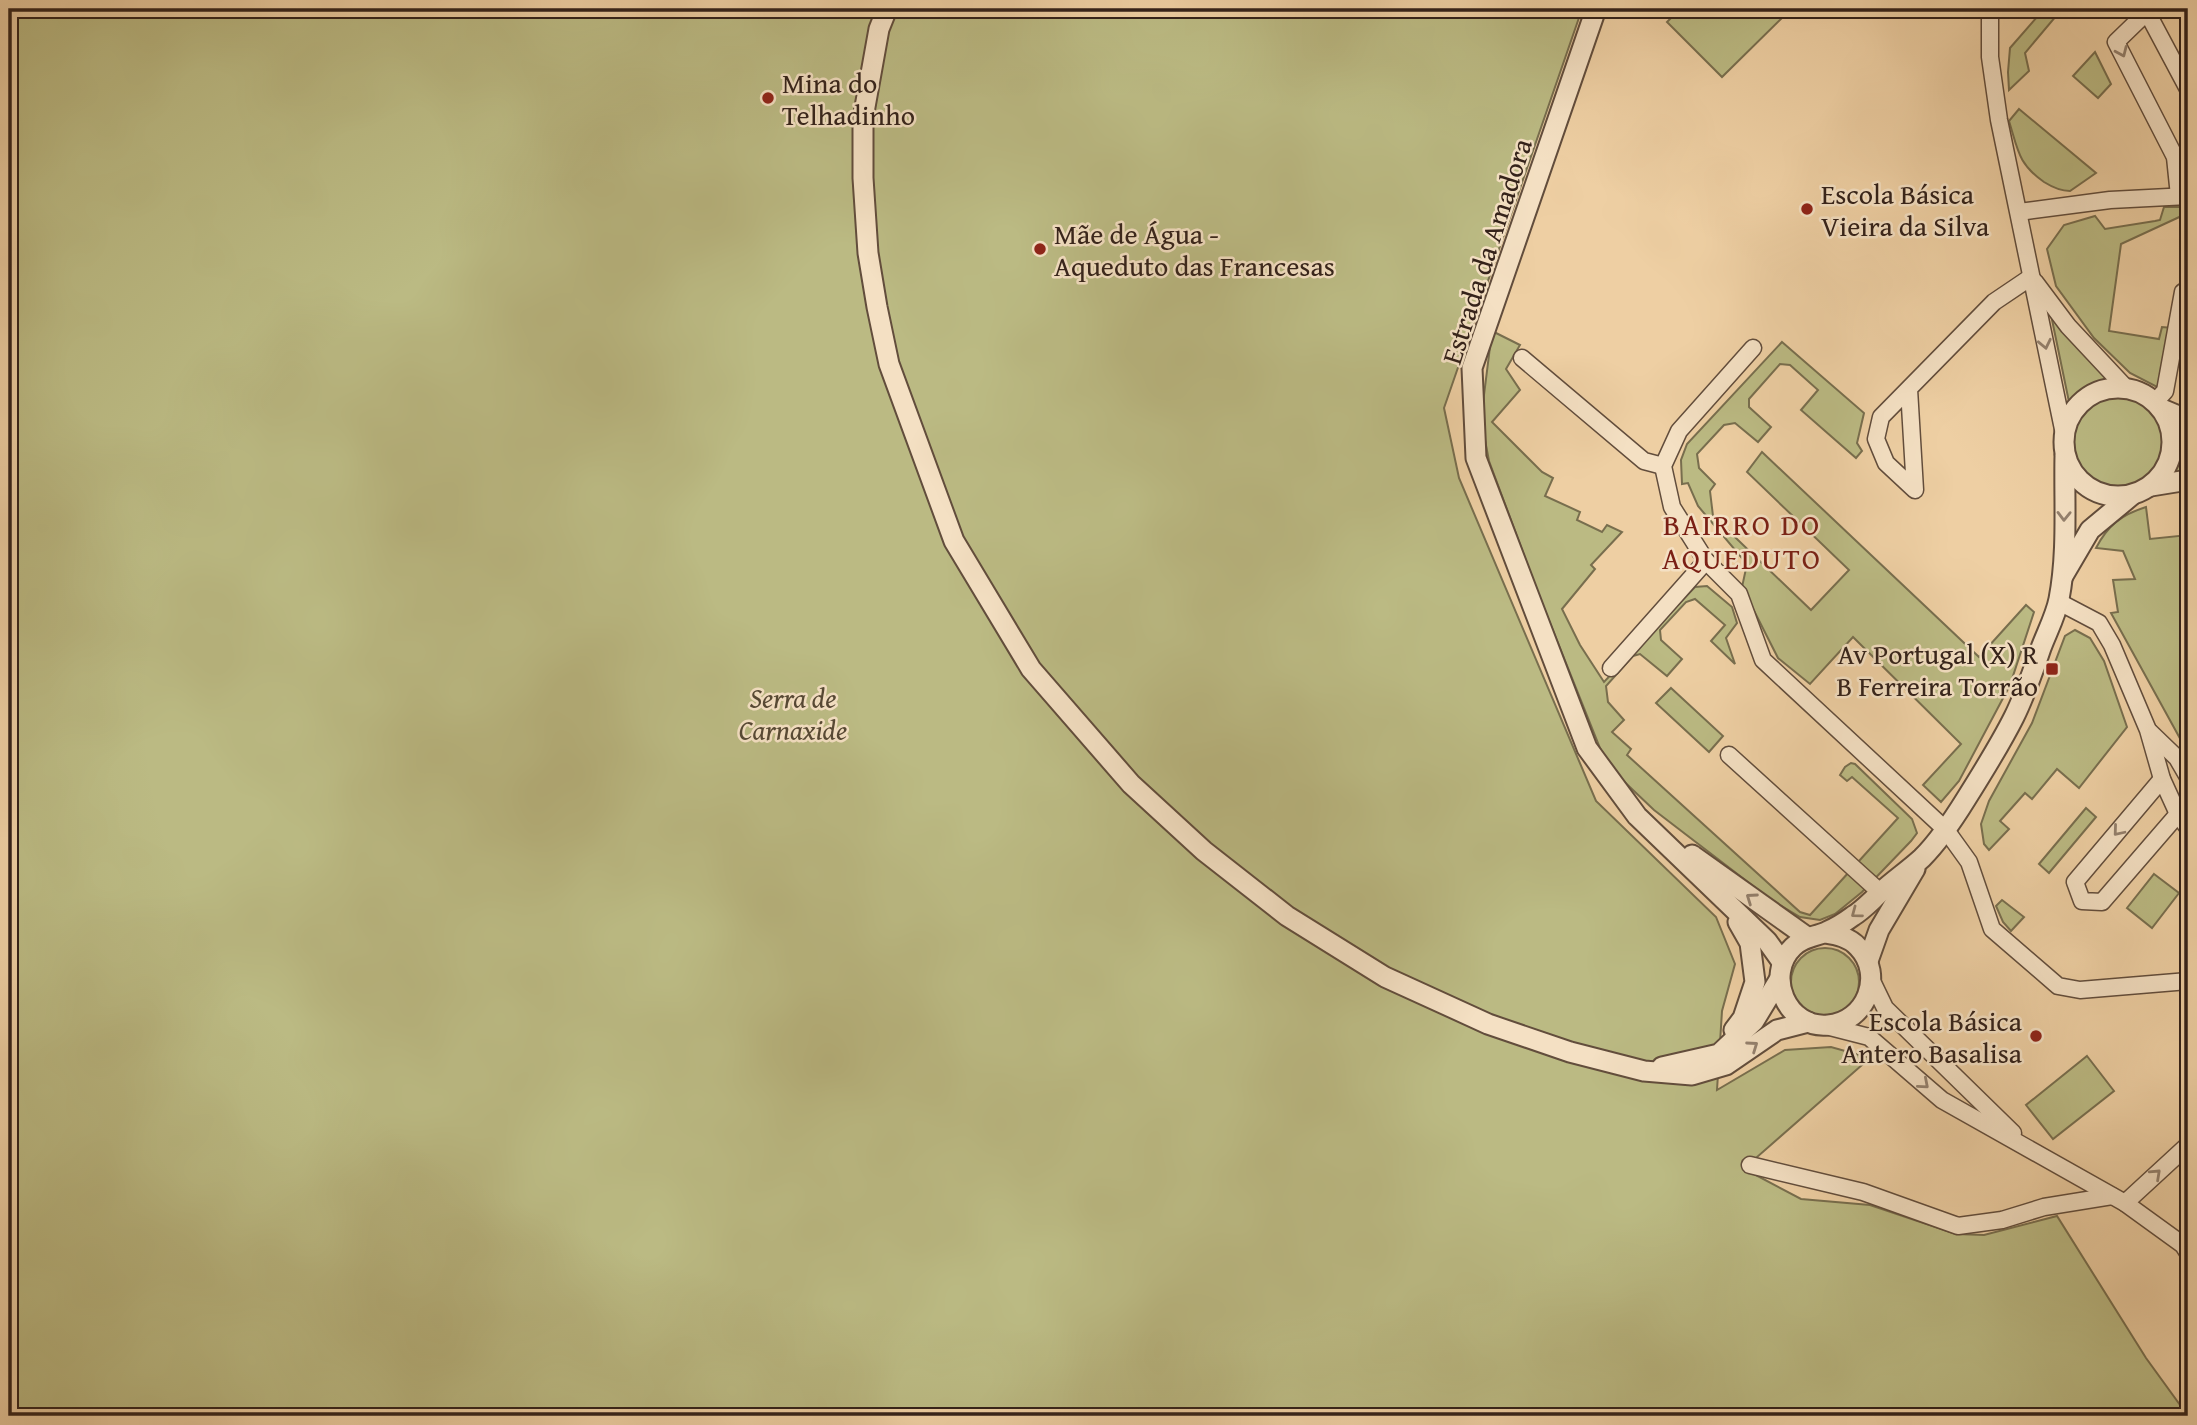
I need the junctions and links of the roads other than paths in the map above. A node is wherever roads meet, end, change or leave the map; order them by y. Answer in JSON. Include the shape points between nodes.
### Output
{"nodes":[{"id":1,"x":887,"y":9,"type":"edge"},
{"id":2,"x":1596,"y":9,"type":"edge"},
{"id":3,"x":1990,"y":9,"type":"edge"},
{"id":4,"x":2188,"y":89,"type":"edge"},
{"id":5,"x":2181,"y":153,"type":"edge"},
{"id":6,"x":2184,"y":196,"type":"edge"},
{"id":7,"x":2019,"y":212,"type":"junction"},
{"id":8,"x":2031,"y":277,"type":"junction"},
{"id":9,"x":2188,"y":289,"type":"edge"},
{"id":10,"x":2181,"y":336,"type":"edge"},
{"id":11,"x":1753,"y":348,"type":"dead end"},
{"id":12,"x":1521,"y":358,"type":"dead end"},
{"id":13,"x":2126,"y":388,"type":"junction"},
{"id":14,"x":1909,"y":389,"type":"junction"},
{"id":15,"x":2158,"y":406,"type":"junction"},
{"id":16,"x":2188,"y":420,"type":"edge"},
{"id":17,"x":2064,"y":435,"type":"junction"},
{"id":18,"x":2065,"y":456,"type":"junction"},
{"id":19,"x":1663,"y":467,"type":"junction"},
{"id":20,"x":2188,"y":480,"type":"edge"},
{"id":21,"x":2151,"y":486,"type":"junction"},
{"id":22,"x":2131,"y":496,"type":"junction"},
{"id":23,"x":1706,"y":561,"type":"junction"},
{"id":24,"x":2062,"y":577,"type":"junction"},
{"id":25,"x":2059,"y":602,"type":"junction"},
{"id":26,"x":1611,"y":668,"type":"dead end"},
{"id":27,"x":2148,"y":730,"type":"junction"},
{"id":28,"x":1729,"y":755,"type":"dead end"},
{"id":29,"x":2188,"y":777,"type":"edge"},
{"id":30,"x":2162,"y":779,"type":"junction"},
{"id":31,"x":2178,"y":814,"type":"junction"},
{"id":32,"x":1636,"y":816,"type":"junction"},
{"id":33,"x":2188,"y":828,"type":"edge"},
{"id":34,"x":1946,"y":830,"type":"junction"},
{"id":35,"x":1922,"y":858,"type":"junction"},
{"id":36,"x":1880,"y":892,"type":"junction"},
{"id":37,"x":1727,"y":902,"type":"junction"},
{"id":38,"x":1816,"y":935,"type":"junction"},
{"id":39,"x":2188,"y":966,"type":"edge"},
{"id":40,"x":1870,"y":970,"type":"junction"},
{"id":41,"x":1780,"y":971,"type":"junction"},
{"id":42,"x":2182,"y":981,"type":"edge"},
{"id":43,"x":1817,"y":1024,"type":"junction"},
{"id":44,"x":1719,"y":1054,"type":"junction"},
{"id":45,"x":1644,"y":1071,"type":"junction"},
{"id":46,"x":2188,"y":1145,"type":"edge"},
{"id":47,"x":2035,"y":1154,"type":"junction"},
{"id":48,"x":1750,"y":1165,"type":"dead end"},
{"id":49,"x":2118,"y":1200,"type":"junction"},
{"id":50,"x":2188,"y":1253,"type":"edge"}],
"edges":[{"from":1,"to":45,"type":"street","via":[[878,29],[863,118],[863,178],[868,253],[889,364],[954,541],[1031,669],[1131,784],[1204,851],[1287,916],[1385,977],[1488,1024]]},
{"from":2,"to":32,"type":"street","name":"Estrada da Amadora","via":[[1472,368],[1475,445],[1476,458],[1587,748]]},
{"from":3,"to":7,"type":"street","via":[[1990,57],[1999,120]]},
{"from":4,"to":5,"type":"street","one_way":true,"via":[[2147,12],[2116,42]]},
{"from":5,"to":6,"type":"street"},
{"from":6,"to":7,"type":"street"},
{"from":7,"to":8,"type":"street"},
{"from":8,"to":13,"type":"street","via":[[2068,326]]},
{"from":8,"to":14,"type":"street","via":[[1994,302]]},
{"from":8,"to":17,"type":"street","one_way":true},
{"from":9,"to":10,"type":"street","via":[[2183,292]]},
{"from":10,"to":15,"type":"street"},
{"from":11,"to":19,"type":"street","via":[[1679,432]]},
{"from":12,"to":19,"type":"street","via":[[1644,461]]},
{"from":13,"to":15,"type":"street","via":[[2146,395]]},
{"from":13,"to":17,"type":"street","via":[[2105,389],[2085,398],[2071,414]]},
{"from":14,"to":14,"type":"street","via":[[1881,417],[1876,439],[1886,463],[1916,490]]},
{"from":15,"to":16,"type":"street"},
{"from":15,"to":21,"type":"street","via":[[2171,429],[2172,450],[2165,470]]},
{"from":17,"to":18,"type":"street"},
{"from":18,"to":22,"type":"street","via":[[2074,475],[2090,489],[2110,497]]},
{"from":18,"to":24,"type":"street","one_way":true},
{"from":19,"to":23,"type":"street","via":[[1672,507]]},
{"from":20,"to":21,"type":"street"},
{"from":21,"to":22,"type":"street"},
{"from":22,"to":24,"type":"street","via":[[2090,530]]},
{"from":23,"to":26,"type":"street"},
{"from":23,"to":34,"type":"street","via":[[1739,594],[1763,660]]},
{"from":24,"to":25,"type":"street"},
{"from":25,"to":27,"type":"street","via":[[2099,623]]},
{"from":25,"to":34,"type":"street","via":[[2015,716]]},
{"from":27,"to":29,"type":"street","via":[[2177,758]]},
{"from":27,"to":30,"type":"street"},
{"from":28,"to":36,"type":"street"},
{"from":30,"to":31,"type":"street"},
{"from":30,"to":31,"type":"street","one_way":true,"via":[[2075,882],[2082,901],[2102,902]]},
{"from":31,"to":33,"type":"street"},
{"from":32,"to":37,"type":"street","name":"Estrada da Amadora"},
{"from":38,"to":32,"type":"street","name":"Estrada da Amadora","one_way":true},
{"from":34,"to":35,"type":"street"},
{"from":34,"to":42,"type":"street","via":[[1969,862],[1992,929],[2058,986],[2080,990]]},
{"from":35,"to":36,"type":"street"},
{"from":35,"to":40,"type":"street","via":[[1879,930]]},
{"from":36,"to":38,"type":"street","one_way":true,"via":[[1856,914]]},
{"from":37,"to":41,"type":"street","name":"Estrada da Amadora","via":[[1768,941]]},
{"from":37,"to":44,"type":"street","via":[[1750,943],[1755,982],[1743,1018]]},
{"from":38,"to":40,"type":"street","via":[[1842,936],[1858,946]]},
{"from":38,"to":41,"type":"street","via":[[1792,947]]},
{"from":39,"to":42,"type":"street"},
{"from":40,"to":43,"type":"street","via":[[1868,997],[1858,1012],[1843,1022]]},
{"from":40,"to":47,"type":"street","via":[[1885,1008]]},
{"from":41,"to":43,"type":"street","via":[[1783,998],[1793,1013]]},
{"from":41,"to":44,"type":"street","via":[[1754,1020]]},
{"from":45,"to":43,"type":"street","one_way":true,"via":[[1692,1076],[1726,1065],[1777,1030]]},
{"from":43,"to":47,"type":"street","one_way":true,"via":[[1869,1037],[1942,1100]]},
{"from":44,"to":45,"type":"street"},
{"from":49,"to":46,"type":"street","one_way":true},
{"from":47,"to":49,"type":"street"},
{"from":48,"to":49,"type":"street","via":[[1863,1192],[1958,1226],[2002,1220],[2044,1207]]},
{"from":49,"to":50,"type":"street"}]}
